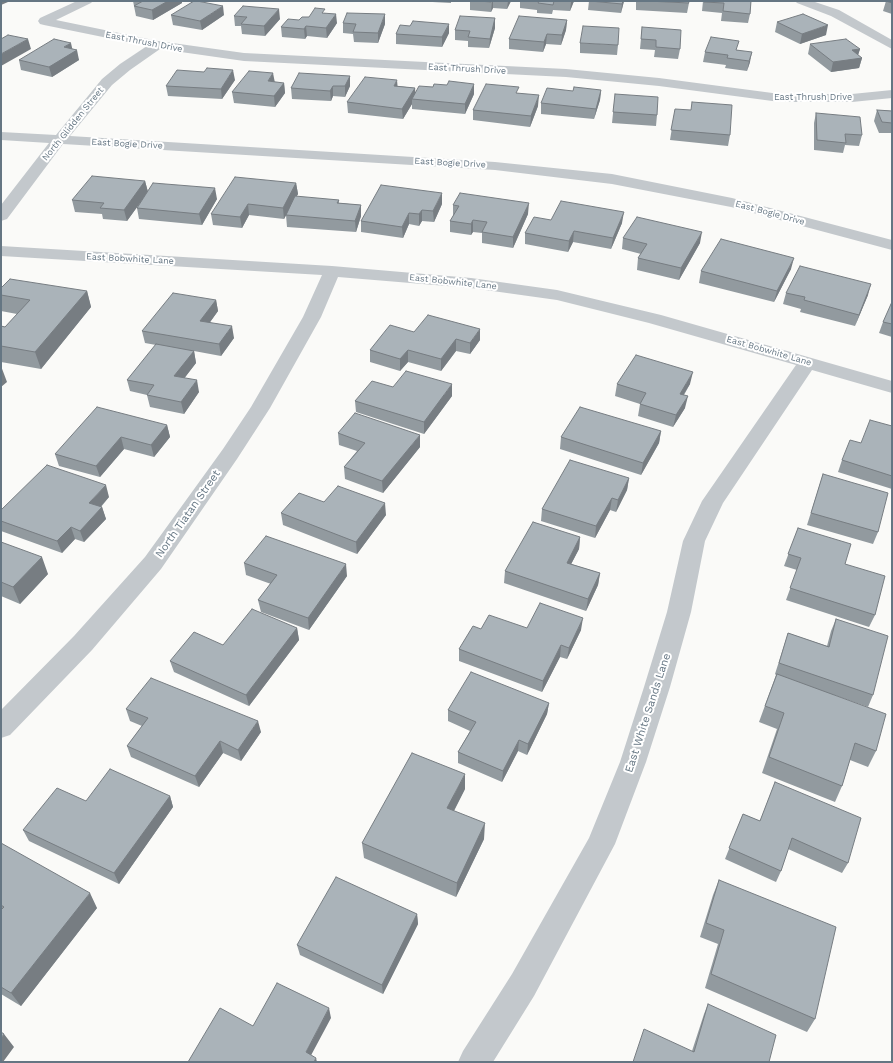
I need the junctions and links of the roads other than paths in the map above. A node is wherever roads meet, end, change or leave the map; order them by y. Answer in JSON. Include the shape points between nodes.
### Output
{"nodes":[{"id":1,"x":87,"y":1,"type":"edge"},
{"id":2,"x":801,"y":1,"type":"edge"},
{"id":3,"x":158,"y":45,"type":"junction"},
{"id":4,"x":892,"y":46,"type":"edge"},
{"id":5,"x":892,"y":94,"type":"edge"},
{"id":6,"x":1,"y":136,"type":"edge"},
{"id":7,"x":58,"y":140,"type":"junction"},
{"id":8,"x":1,"y":216,"type":"edge"},
{"id":9,"x":892,"y":245,"type":"edge"},
{"id":10,"x":1,"y":251,"type":"edge"},
{"id":11,"x":332,"y":271,"type":"junction"},
{"id":12,"x":808,"y":362,"type":"junction"},
{"id":13,"x":892,"y":387,"type":"edge"},
{"id":14,"x":1,"y":727,"type":"edge"},
{"id":15,"x":474,"y":1062,"type":"edge"}],
"edges":[{"from":1,"to":3,"type":"street","name":"East Thrush Drive","via":[[44,21]]},
{"from":2,"to":4,"type":"street","via":[[835,13]]},
{"from":3,"to":5,"type":"street","name":"East Thrush Drive","via":[[275,60],[566,73],[780,98],[845,98]]},
{"from":3,"to":7,"type":"street","name":"North Glidden Street","via":[[107,82]]},
{"from":6,"to":7,"type":"street","name":"East Bogie Drive"},
{"from":7,"to":8,"type":"street","name":"North Glidden Street"},
{"from":7,"to":9,"type":"street","name":"East Bogie Drive","via":[[496,166],[612,179],[732,203]]},
{"from":10,"to":11,"type":"street","name":"East Bobwhite Lane"},
{"from":11,"to":12,"type":"street","name":"East Bobwhite Lane","via":[[471,283],[557,295],[655,319]]},
{"from":11,"to":14,"type":"street","name":"North Tiatan Street","via":[[312,316],[260,408],[153,563],[83,643]]},
{"from":12,"to":13,"type":"street","name":"East Bobwhite Lane"},
{"from":12,"to":15,"type":"street","name":"East White Sands Lane","via":[[713,501],[694,541],[679,612],[659,680],[633,762],[601,844],[523,985]]}]}
